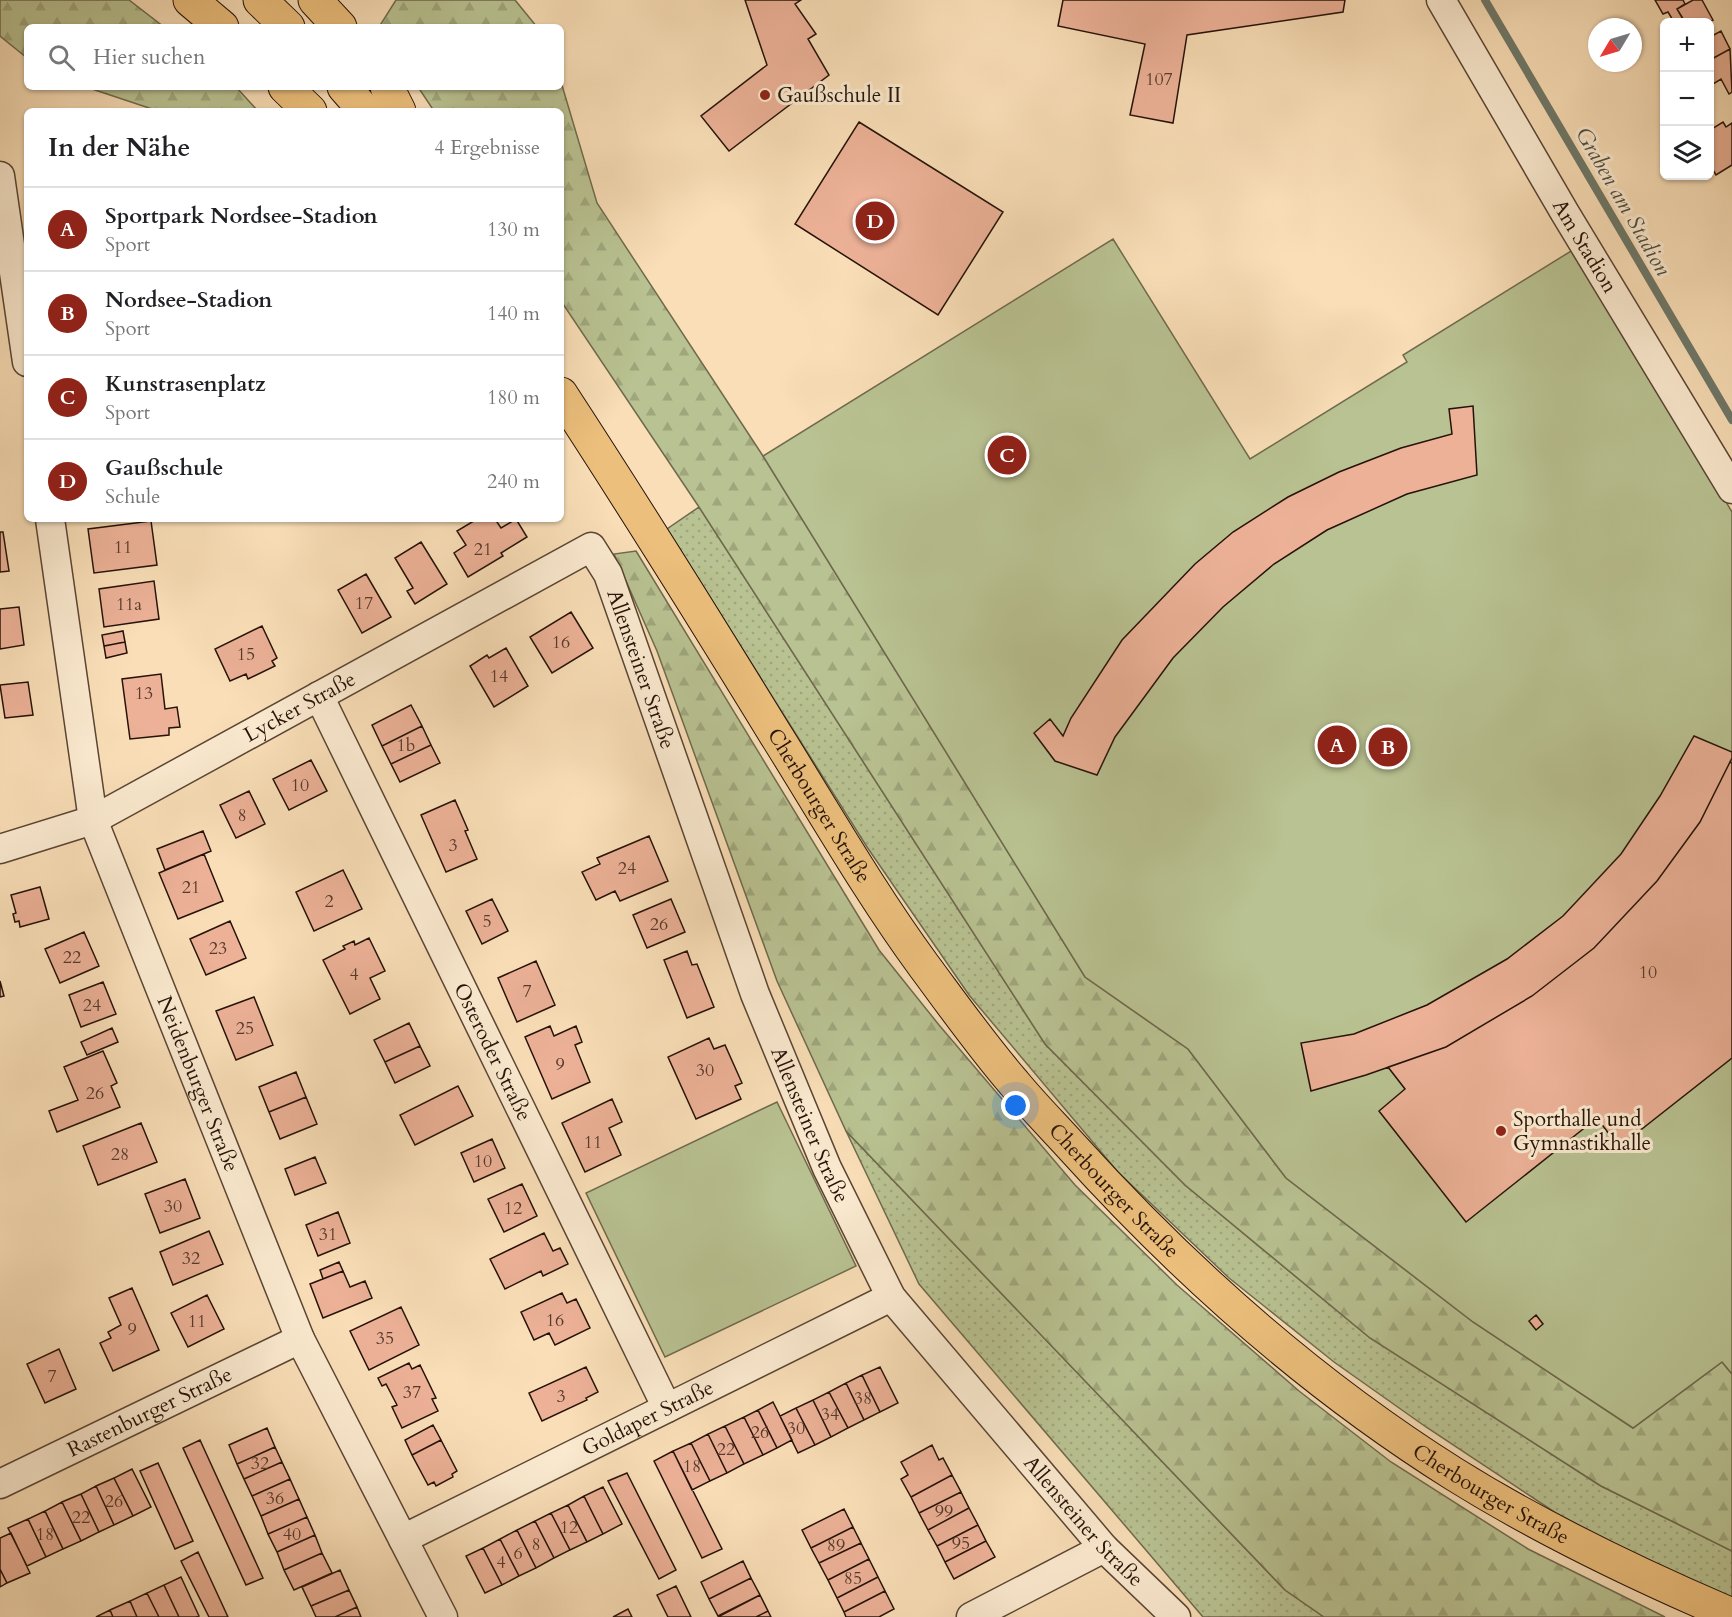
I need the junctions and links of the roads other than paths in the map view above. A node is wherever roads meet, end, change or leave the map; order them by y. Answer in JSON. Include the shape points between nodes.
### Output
{"nodes":[{"id":1,"x":190,"y":0,"type":"edge"},
{"id":2,"x":260,"y":0,"type":"edge"},
{"id":3,"x":315,"y":0,"type":"edge"},
{"id":4,"x":1441,"y":0,"type":"edge"},
{"id":5,"x":218,"y":24,"type":"edge"},
{"id":6,"x":285,"y":24,"type":"edge"},
{"id":7,"x":337,"y":24,"type":"edge"},
{"id":8,"x":288,"y":90,"type":"edge"},
{"id":9,"x":347,"y":90,"type":"edge"},
{"id":10,"x":388,"y":90,"type":"edge"},
{"id":11,"x":307,"y":108,"type":"edge"},
{"id":12,"x":362,"y":108,"type":"edge"},
{"id":13,"x":398,"y":108,"type":"edge"},
{"id":14,"x":0,"y":176,"type":"edge"},
{"id":15,"x":24,"y":341,"type":"edge"},
{"id":16,"x":564,"y":399,"type":"edge"},
{"id":17,"x":1732,"y":489,"type":"edge"},
{"id":18,"x":50,"y":522,"type":"edge"},
{"id":19,"x":591,"y":547,"type":"joint"},
{"id":20,"x":320,"y":696,"type":"junction"},
{"id":21,"x":93,"y":820,"type":"junction"},
{"id":22,"x":0,"y":849,"type":"edge"},
{"id":23,"x":891,"y":1297,"type":"junction"},
{"id":24,"x":300,"y":1339,"type":"junction"},
{"id":25,"x":668,"y":1408,"type":"junction"},
{"id":26,"x":0,"y":1484,"type":"edge"},
{"id":27,"x":403,"y":1539,"type":"junction"},
{"id":28,"x":1104,"y":1548,"type":"junction"},
{"id":29,"x":1732,"y":1615,"type":"edge"},
{"id":30,"x":443,"y":1617,"type":"edge"},
{"id":31,"x":971,"y":1617,"type":"edge"},
{"id":32,"x":1176,"y":1617,"type":"edge"}],
"edges":[{"from":1,"to":5,"type":"main road"},
{"from":2,"to":6,"type":"main road"},
{"from":3,"to":7,"type":"main road"},
{"from":4,"to":17,"type":"street","name":"Am Stadion"},
{"from":8,"to":11,"type":"main road"},
{"from":9,"to":12,"type":"main road"},
{"from":10,"to":13,"type":"main road"},
{"from":14,"to":15,"type":"street"},
{"from":16,"to":29,"type":"main road","name":"Cherbourger Straße","via":[[922,963],[1014,1083],[1118,1198],[1281,1349],[1443,1467],[1536,1522],[1636,1573]]},
{"from":18,"to":21,"type":"street","name":"Neidenburger Straße"},
{"from":19,"to":20,"type":"street","name":"Lycker Straße"},
{"from":19,"to":23,"type":"street","name":"Allensteiner Straße","via":[[608,574],[755,994],[827,1168]]},
{"from":20,"to":21,"type":"street","name":"Lycker Straße"},
{"from":20,"to":25,"type":"street","name":"Osteroder Straße"},
{"from":21,"to":22,"type":"street","name":"Lycker Straße"},
{"from":21,"to":24,"type":"street","name":"Neidenburger Straße"},
{"from":23,"to":25,"type":"street","name":"Goldaper Straße"},
{"from":23,"to":28,"type":"street","name":"Allensteiner Straße"},
{"from":24,"to":26,"type":"street","name":"Rastenburger Straße"},
{"from":24,"to":27,"type":"street","name":"Neidenburger Straße"},
{"from":25,"to":27,"type":"street","name":"Goldaper Straße"},
{"from":27,"to":30,"type":"street","name":"Neidenburger Straße"},
{"from":28,"to":31,"type":"street"},
{"from":28,"to":32,"type":"street","name":"Allensteiner Straße"}]}
